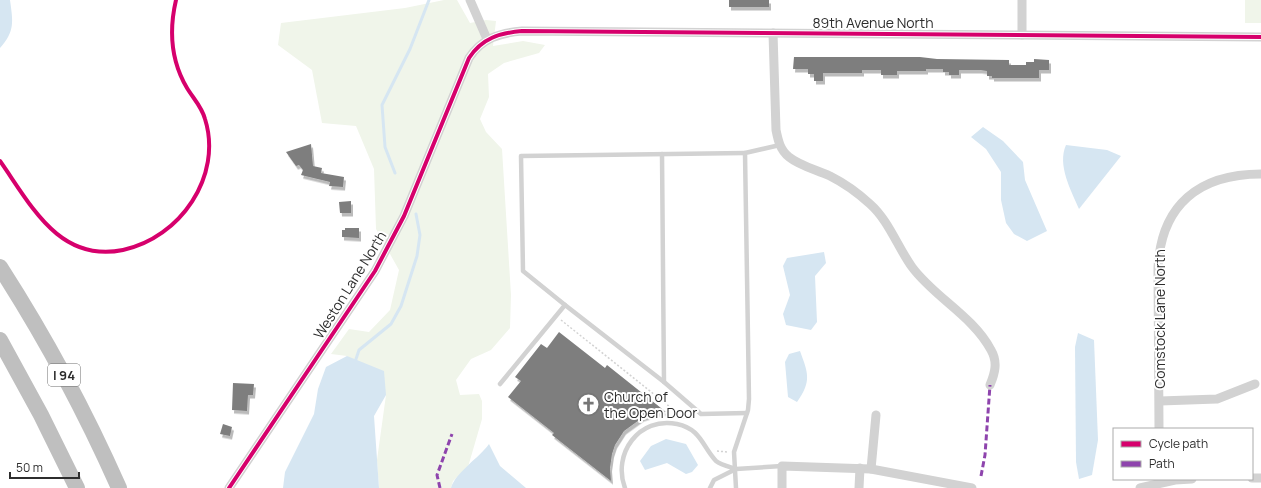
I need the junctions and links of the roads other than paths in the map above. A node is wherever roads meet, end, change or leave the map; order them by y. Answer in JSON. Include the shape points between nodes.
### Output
{"nodes":[{"id":1,"x":470,"y":0,"type":"edge"},
{"id":2,"x":1022,"y":0,"type":"edge"},
{"id":3,"x":773,"y":33,"type":"junction"},
{"id":4,"x":1022,"y":35,"type":"junction"},
{"id":5,"x":1261,"y":37,"type":"edge"},
{"id":6,"x":487,"y":39,"type":"junction"},
{"id":7,"x":780,"y":144,"type":"junction"},
{"id":8,"x":745,"y":153,"type":"junction"},
{"id":9,"x":662,"y":154,"type":"junction"},
{"id":10,"x":1261,"y":174,"type":"edge"},
{"id":11,"x":0,"y":267,"type":"edge"},
{"id":12,"x":565,"y":305,"type":"junction"},
{"id":13,"x":0,"y":340,"type":"edge"},
{"id":14,"x":664,"y":382,"type":"junction"},
{"id":15,"x":500,"y":384,"type":"dead end"},
{"id":16,"x":1255,"y":384,"type":"dead end"},
{"id":17,"x":990,"y":385,"type":"dead end"},
{"id":18,"x":1160,"y":401,"type":"junction"},
{"id":19,"x":747,"y":413,"type":"junction"},
{"id":20,"x":876,"y":416,"type":"dead end"},
{"id":21,"x":1159,"y":428,"type":"edge"},
{"id":22,"x":782,"y":466,"type":"junction"},
{"id":23,"x":860,"y":468,"type":"junction"},
{"id":24,"x":736,"y":469,"type":"junction"},
{"id":25,"x":871,"y":469,"type":"junction"},
{"id":26,"x":1178,"y":480,"type":"edge"},
{"id":27,"x":1164,"y":481,"type":"edge"},
{"id":28,"x":76,"y":488,"type":"edge"},
{"id":29,"x":119,"y":488,"type":"edge"},
{"id":30,"x":229,"y":488,"type":"edge"},
{"id":31,"x":625,"y":488,"type":"edge"},
{"id":32,"x":710,"y":488,"type":"edge"},
{"id":33,"x":736,"y":488,"type":"edge"},
{"id":34,"x":782,"y":488,"type":"edge"},
{"id":35,"x":860,"y":488,"type":"edge"},
{"id":36,"x":972,"y":488,"type":"edge"},
{"id":37,"x":1140,"y":488,"type":"edge"}],
"edges":[{"from":1,"to":6,"type":"street"},
{"from":2,"to":4,"type":"street"},
{"from":3,"to":4,"type":"street","name":"89th Avenue North"},
{"from":3,"to":6,"type":"street","name":"89th Avenue North","via":[[522,31],[505,32]]},
{"from":3,"to":7,"type":"street","via":[[776,130]]},
{"from":4,"to":5,"type":"street","name":"89th Avenue North"},
{"from":6,"to":30,"type":"street","name":"Weston Lane North","via":[[469,58],[404,216],[375,271]]},
{"from":7,"to":8,"type":"lane"},
{"from":7,"to":17,"type":"street","via":[[788,156],[852,189],[887,223],[912,267],[975,329],[992,350],[996,364]]},
{"from":8,"to":9,"type":"lane"},
{"from":8,"to":19,"type":"lane","via":[[749,399]]},
{"from":9,"to":12,"type":"lane","via":[[521,156],[523,271]]},
{"from":9,"to":14,"type":"lane"},
{"from":10,"to":18,"type":"street","name":"Comstock Lane North","via":[[1238,175],[1210,182],[1196,190],[1183,202],[1163,232],[1159,249]]},
{"from":11,"to":29,"type":"highway","number":"I 94","via":[[58,364]]},
{"from":12,"to":14,"type":"lane"},
{"from":12,"to":15,"type":"lane"},
{"from":13,"to":28,"type":"highway","number":"I 94","via":[[41,415]]},
{"from":14,"to":19,"type":"lane","via":[[701,414]]},
{"from":16,"to":18,"type":"street","via":[[1217,399]]},
{"from":18,"to":21,"type":"street","name":"Comstock Lane North"},
{"from":19,"to":24,"type":"lane","via":[[734,452]]},
{"from":20,"to":25,"type":"street"},
{"from":22,"to":23,"type":"street"},
{"from":22,"to":24,"type":"lane"},
{"from":22,"to":34,"type":"street"},
{"from":23,"to":25,"type":"street"},
{"from":23,"to":35,"type":"street"},
{"from":24,"to":31,"type":"lane","via":[[717,461],[702,440],[688,428],[666,423],[653,425],[642,430],[625,450],[621,473]]},
{"from":24,"to":32,"type":"lane","via":[[714,480]]},
{"from":24,"to":33,"type":"lane"},
{"from":25,"to":36,"type":"street"},
{"from":26,"to":27,"type":"street"},
{"from":27,"to":37,"type":"street"}]}
